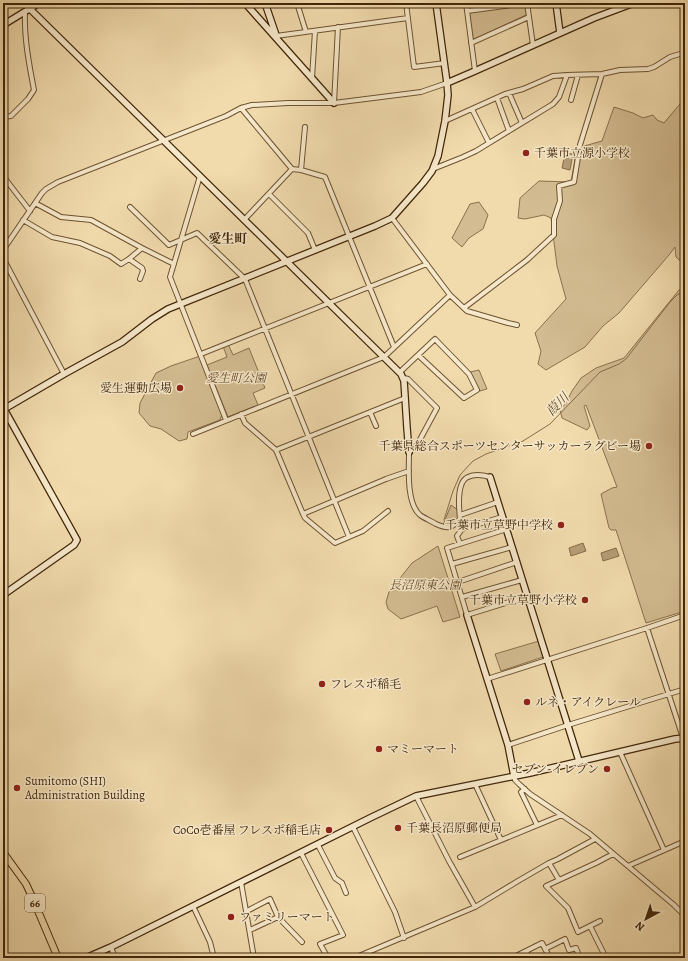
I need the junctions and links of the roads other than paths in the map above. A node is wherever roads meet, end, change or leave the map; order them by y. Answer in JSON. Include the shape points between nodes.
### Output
{"nodes":[{"id":1,"x":39,"y":3,"type":"edge"},
{"id":2,"x":245,"y":3,"type":"edge"},
{"id":3,"x":265,"y":3,"type":"edge"},
{"id":4,"x":297,"y":3,"type":"edge"},
{"id":5,"x":406,"y":3,"type":"edge"},
{"id":6,"x":436,"y":3,"type":"edge"},
{"id":7,"x":466,"y":3,"type":"edge"},
{"id":8,"x":527,"y":3,"type":"edge"},
{"id":9,"x":556,"y":3,"type":"edge"},
{"id":10,"x":634,"y":3,"type":"edge"},
{"id":11,"x":28,"y":10,"type":"junction"},
{"id":12,"x":467,"y":11,"type":"junction"},
{"id":13,"x":528,"y":17,"type":"junction"},
{"id":14,"x":408,"y":18,"type":"junction"},
{"id":15,"x":3,"y":26,"type":"edge"},
{"id":16,"x":338,"y":27,"type":"junction"},
{"id":17,"x":315,"y":31,"type":"junction"},
{"id":18,"x":306,"y":32,"type":"junction"},
{"id":19,"x":560,"y":33,"type":"junction"},
{"id":20,"x":277,"y":38,"type":"junction"},
{"id":21,"x":471,"y":42,"type":"junction"},
{"id":22,"x":532,"y":45,"type":"junction"},
{"id":23,"x":685,"y":52,"type":"edge"},
{"id":24,"x":445,"y":63,"type":"junction"},
{"id":25,"x":475,"y":72,"type":"junction"},
{"id":26,"x":602,"y":74,"type":"junction"},
{"id":27,"x":567,"y":75,"type":"junction"},
{"id":28,"x":578,"y":75,"type":"junction"},
{"id":29,"x":312,"y":78,"type":"junction"},
{"id":30,"x":447,"y":83,"type":"junction"},
{"id":31,"x":509,"y":93,"type":"junction"},
{"id":32,"x":497,"y":98,"type":"junction"},
{"id":33,"x":571,"y":100,"type":"dead end"},
{"id":34,"x":334,"y":103,"type":"junction"},
{"id":35,"x":242,"y":108,"type":"junction"},
{"id":36,"x":472,"y":109,"type":"junction"},
{"id":37,"x":3,"y":117,"type":"edge"},
{"id":38,"x":445,"y":121,"type":"junction"},
{"id":39,"x":522,"y":123,"type":"junction"},
{"id":40,"x":304,"y":127,"type":"dead end"},
{"id":41,"x":511,"y":130,"type":"junction"},
{"id":42,"x":164,"y":141,"type":"junction"},
{"id":43,"x":489,"y":144,"type":"junction"},
{"id":44,"x":433,"y":168,"type":"junction"},
{"id":45,"x":292,"y":169,"type":"junction"},
{"id":46,"x":301,"y":170,"type":"junction"},
{"id":47,"x":3,"y":176,"type":"edge"},
{"id":48,"x":200,"y":176,"type":"junction"},
{"id":49,"x":269,"y":194,"type":"junction"},
{"id":50,"x":35,"y":203,"type":"junction"},
{"id":51,"x":130,"y":207,"type":"dead end"},
{"id":52,"x":30,"y":211,"type":"junction"},
{"id":53,"x":392,"y":218,"type":"junction"},
{"id":54,"x":23,"y":220,"type":"junction"},
{"id":55,"x":244,"y":220,"type":"junction"},
{"id":56,"x":349,"y":236,"type":"junction"},
{"id":57,"x":181,"y":240,"type":"junction"},
{"id":58,"x":142,"y":248,"type":"junction"},
{"id":59,"x":3,"y":250,"type":"edge"},
{"id":60,"x":315,"y":250,"type":"junction"},
{"id":61,"x":3,"y":258,"type":"edge"},
{"id":62,"x":129,"y":259,"type":"junction"},
{"id":63,"x":287,"y":261,"type":"junction"},
{"id":64,"x":174,"y":264,"type":"junction"},
{"id":65,"x":427,"y":264,"type":"junction"},
{"id":66,"x":140,"y":279,"type":"dead end"},
{"id":67,"x":245,"y":279,"type":"junction"},
{"id":68,"x":369,"y":286,"type":"junction"},
{"id":69,"x":450,"y":295,"type":"junction"},
{"id":70,"x":329,"y":303,"type":"junction"},
{"id":71,"x":181,"y":304,"type":"junction"},
{"id":72,"x":464,"y":308,"type":"junction"},
{"id":73,"x":517,"y":325,"type":"dead end"},
{"id":74,"x":266,"y":329,"type":"junction"},
{"id":75,"x":394,"y":347,"type":"junction"},
{"id":76,"x":201,"y":354,"type":"junction"},
{"id":77,"x":418,"y":355,"type":"junction"},
{"id":78,"x":384,"y":357,"type":"junction"},
{"id":79,"x":400,"y":372,"type":"junction"},
{"id":80,"x":64,"y":374,"type":"junction"},
{"id":81,"x":404,"y":378,"type":"junction"},
{"id":82,"x":292,"y":394,"type":"junction"},
{"id":83,"x":405,"y":398,"type":"junction"},
{"id":84,"x":3,"y":408,"type":"edge"},
{"id":85,"x":370,"y":412,"type":"junction"},
{"id":86,"x":241,"y":414,"type":"junction"},
{"id":87,"x":226,"y":420,"type":"junction"},
{"id":88,"x":376,"y":426,"type":"dead end"},
{"id":89,"x":192,"y":434,"type":"dead end"},
{"id":90,"x":309,"y":436,"type":"junction"},
{"id":91,"x":276,"y":450,"type":"junction"},
{"id":92,"x":409,"y":452,"type":"junction"},
{"id":93,"x":409,"y":471,"type":"junction"},
{"id":94,"x":490,"y":476,"type":"joint"},
{"id":95,"x":335,"y":501,"type":"junction"},
{"id":96,"x":498,"y":502,"type":"junction"},
{"id":97,"x":388,"y":511,"type":"dead end"},
{"id":98,"x":303,"y":514,"type":"junction"},
{"id":99,"x":460,"y":515,"type":"junction"},
{"id":100,"x":502,"y":516,"type":"junction"},
{"id":101,"x":507,"y":529,"type":"junction"},
{"id":102,"x":349,"y":538,"type":"junction"},
{"id":103,"x":460,"y":544,"type":"junction"},
{"id":104,"x":512,"y":547,"type":"junction"},
{"id":105,"x":517,"y":562,"type":"junction"},
{"id":106,"x":452,"y":564,"type":"junction"},
{"id":107,"x":522,"y":580,"type":"junction"},
{"id":108,"x":458,"y":582,"type":"junction"},
{"id":109,"x":3,"y":596,"type":"edge"},
{"id":110,"x":528,"y":596,"type":"junction"},
{"id":111,"x":462,"y":597,"type":"junction"},
{"id":112,"x":468,"y":615,"type":"junction"},
{"id":113,"x":685,"y":615,"type":"edge"},
{"id":114,"x":647,"y":628,"type":"junction"},
{"id":115,"x":547,"y":659,"type":"junction"},
{"id":116,"x":487,"y":678,"type":"junction"},
{"id":117,"x":685,"y":689,"type":"edge"},
{"id":118,"x":668,"y":695,"type":"junction"},
{"id":119,"x":568,"y":725,"type":"junction"},
{"id":120,"x":684,"y":738,"type":"edge"},
{"id":121,"x":508,"y":745,"type":"junction"},
{"id":122,"x":620,"y":752,"type":"junction"},
{"id":123,"x":580,"y":761,"type":"junction"},
{"id":124,"x":514,"y":776,"type":"junction"},
{"id":125,"x":475,"y":784,"type":"junction"},
{"id":126,"x":525,"y":789,"type":"junction"},
{"id":127,"x":416,"y":796,"type":"junction"},
{"id":128,"x":562,"y":815,"type":"junction"},
{"id":129,"x":537,"y":825,"type":"junction"},
{"id":130,"x":353,"y":827,"type":"junction"},
{"id":131,"x":595,"y":839,"type":"junction"},
{"id":132,"x":501,"y":840,"type":"junction"},
{"id":133,"x":685,"y":841,"type":"edge"},
{"id":134,"x":318,"y":845,"type":"junction"},
{"id":135,"x":664,"y":850,"type":"junction"},
{"id":136,"x":3,"y":852,"type":"edge"},
{"id":137,"x":301,"y":853,"type":"junction"},
{"id":138,"x":613,"y":854,"type":"junction"},
{"id":139,"x":460,"y":857,"type":"dead end"},
{"id":140,"x":549,"y":863,"type":"junction"},
{"id":141,"x":628,"y":866,"type":"junction"},
{"id":142,"x":559,"y":880,"type":"junction"},
{"id":143,"x":242,"y":882,"type":"junction"},
{"id":144,"x":346,"y":893,"type":"dead end"},
{"id":145,"x":193,"y":906,"type":"junction"},
{"id":146,"x":475,"y":907,"type":"junction"},
{"id":147,"x":247,"y":911,"type":"junction"},
{"id":148,"x":685,"y":916,"type":"edge"},
{"id":149,"x":278,"y":917,"type":"junction"},
{"id":150,"x":600,"y":922,"type":"dead end"},
{"id":151,"x":590,"y":926,"type":"junction"},
{"id":152,"x":250,"y":930,"type":"junction"},
{"id":153,"x":404,"y":938,"type":"junction"},
{"id":154,"x":302,"y":942,"type":"dead end"},
{"id":155,"x":111,"y":947,"type":"junction"},
{"id":156,"x":545,"y":949,"type":"junction"},
{"id":157,"x":526,"y":951,"type":"junction"},
{"id":158,"x":58,"y":958,"type":"edge"},
{"id":159,"x":82,"y":958,"type":"edge"},
{"id":160,"x":115,"y":958,"type":"edge"},
{"id":161,"x":214,"y":958,"type":"edge"},
{"id":162,"x":254,"y":958,"type":"edge"},
{"id":163,"x":328,"y":958,"type":"edge"},
{"id":164,"x":354,"y":958,"type":"edge"},
{"id":165,"x":512,"y":958,"type":"edge"},
{"id":166,"x":529,"y":958,"type":"edge"},
{"id":167,"x":550,"y":958,"type":"edge"},
{"id":168,"x":580,"y":958,"type":"edge"},
{"id":169,"x":606,"y":958,"type":"edge"}],
"edges":[{"from":1,"to":11,"type":"street"},
{"from":2,"to":20,"type":"street"},
{"from":3,"to":20,"type":"street"},
{"from":4,"to":18,"type":"street"},
{"from":5,"to":14,"type":"street"},
{"from":6,"to":24,"type":"street"},
{"from":7,"to":12,"type":"street"},
{"from":8,"to":12,"type":"street"},
{"from":8,"to":13,"type":"street"},
{"from":9,"to":19,"type":"street"},
{"from":10,"to":19,"type":"street"},
{"from":11,"to":15,"type":"street"},
{"from":11,"to":37,"type":"street","via":[[24,25],[34,90],[11,116]]},
{"from":11,"to":42,"type":"street"},
{"from":12,"to":21,"type":"street"},
{"from":13,"to":21,"type":"street"},
{"from":13,"to":22,"type":"street"},
{"from":14,"to":16,"type":"street"},
{"from":14,"to":24,"type":"street","via":[[414,67]]},
{"from":16,"to":17,"type":"street"},
{"from":16,"to":34,"type":"street"},
{"from":17,"to":18,"type":"street"},
{"from":17,"to":29,"type":"street"},
{"from":18,"to":20,"type":"street"},
{"from":19,"to":22,"type":"street"},
{"from":20,"to":29,"type":"street"},
{"from":21,"to":25,"type":"street"},
{"from":22,"to":25,"type":"street"},
{"from":23,"to":26,"type":"street","via":[[648,69],[620,70]]},
{"from":24,"to":30,"type":"street"},
{"from":25,"to":30,"type":"street"},
{"from":26,"to":28,"type":"street"},
{"from":26,"to":72,"type":"street","via":[[580,146],[574,182],[559,186],[560,201],[554,219],[554,235]]},
{"from":27,"to":28,"type":"street"},
{"from":27,"to":31,"type":"street","via":[[553,76]]},
{"from":27,"to":39,"type":"street","via":[[559,97],[553,104]]},
{"from":28,"to":33,"type":"street"},
{"from":29,"to":34,"type":"street"},
{"from":30,"to":34,"type":"street","via":[[421,92]]},
{"from":30,"to":38,"type":"street"},
{"from":31,"to":32,"type":"street"},
{"from":31,"to":39,"type":"street"},
{"from":32,"to":36,"type":"street"},
{"from":32,"to":41,"type":"street"},
{"from":34,"to":35,"type":"street","via":[[288,103]]},
{"from":35,"to":42,"type":"street"},
{"from":35,"to":45,"type":"street"},
{"from":36,"to":38,"type":"street"},
{"from":36,"to":43,"type":"street"},
{"from":38,"to":44,"type":"street"},
{"from":39,"to":41,"type":"street"},
{"from":40,"to":46,"type":"street"},
{"from":41,"to":43,"type":"street"},
{"from":42,"to":48,"type":"street"},
{"from":42,"to":50,"type":"street","via":[[58,182],[42,192]]},
{"from":43,"to":44,"type":"street"},
{"from":44,"to":53,"type":"street"},
{"from":45,"to":46,"type":"street"},
{"from":45,"to":49,"type":"street"},
{"from":46,"to":56,"type":"street","via":[[325,177]]},
{"from":47,"to":52,"type":"street"},
{"from":48,"to":55,"type":"street"},
{"from":48,"to":57,"type":"street"},
{"from":49,"to":55,"type":"street"},
{"from":49,"to":60,"type":"street","via":[[308,233]]},
{"from":50,"to":52,"type":"street"},
{"from":50,"to":58,"type":"street","via":[[62,217],[91,220]]},
{"from":51,"to":57,"type":"street","via":[[169,245]]},
{"from":52,"to":54,"type":"street"},
{"from":53,"to":56,"type":"street"},
{"from":53,"to":65,"type":"street"},
{"from":54,"to":59,"type":"street"},
{"from":54,"to":62,"type":"street","via":[[52,237],[80,243],[110,256],[121,264]]},
{"from":55,"to":63,"type":"street"},
{"from":56,"to":60,"type":"street"},
{"from":56,"to":68,"type":"street"},
{"from":57,"to":64,"type":"street"},
{"from":57,"to":67,"type":"street","via":[[197,233]]},
{"from":58,"to":62,"type":"street"},
{"from":58,"to":64,"type":"street"},
{"from":60,"to":63,"type":"street"},
{"from":61,"to":80,"type":"street"},
{"from":62,"to":66,"type":"street","via":[[142,268]]},
{"from":63,"to":67,"type":"street"},
{"from":63,"to":70,"type":"street"},
{"from":64,"to":71,"type":"street","via":[[170,277]]},
{"from":65,"to":68,"type":"street"},
{"from":65,"to":69,"type":"street"},
{"from":67,"to":71,"type":"street"},
{"from":67,"to":74,"type":"street"},
{"from":68,"to":70,"type":"street"},
{"from":68,"to":75,"type":"street"},
{"from":69,"to":72,"type":"street"},
{"from":69,"to":75,"type":"street"},
{"from":70,"to":74,"type":"street"},
{"from":70,"to":78,"type":"street"},
{"from":71,"to":76,"type":"street"},
{"from":71,"to":80,"type":"street","via":[[168,309],[122,342]]},
{"from":72,"to":73,"type":"street"},
{"from":74,"to":76,"type":"street"},
{"from":74,"to":82,"type":"street"},
{"from":75,"to":78,"type":"street"},
{"from":76,"to":87,"type":"street"},
{"from":77,"to":77,"type":"street","via":[[464,398],[477,390],[469,374],[435,340]]},
{"from":77,"to":79,"type":"street"},
{"from":78,"to":79,"type":"street"},
{"from":78,"to":82,"type":"street"},
{"from":79,"to":81,"type":"street"},
{"from":80,"to":84,"type":"street"},
{"from":81,"to":83,"type":"street"},
{"from":81,"to":92,"type":"street","via":[[437,408],[417,445]]},
{"from":82,"to":86,"type":"street"},
{"from":82,"to":90,"type":"street"},
{"from":83,"to":85,"type":"street"},
{"from":83,"to":92,"type":"street"},
{"from":84,"to":109,"type":"street","via":[[77,540],[74,545]]},
{"from":85,"to":88,"type":"street"},
{"from":85,"to":90,"type":"street"},
{"from":86,"to":87,"type":"street"},
{"from":86,"to":91,"type":"street","via":[[245,423]]},
{"from":87,"to":89,"type":"street"},
{"from":90,"to":91,"type":"street"},
{"from":90,"to":95,"type":"street"},
{"from":91,"to":98,"type":"street"},
{"from":92,"to":93,"type":"street"},
{"from":93,"to":95,"type":"street"},
{"from":93,"to":99,"type":"street","via":[[413,504],[420,515],[449,528],[455,525]]},
{"from":94,"to":96,"type":"street"},
{"from":94,"to":99,"type":"street","via":[[468,476],[465,479],[461,486],[458,505]]},
{"from":95,"to":98,"type":"street"},
{"from":95,"to":102,"type":"street"},
{"from":96,"to":99,"type":"street"},
{"from":96,"to":100,"type":"street"},
{"from":97,"to":102,"type":"street","via":[[363,531]]},
{"from":98,"to":102,"type":"street","via":[[334,543]]},
{"from":100,"to":101,"type":"street"},
{"from":100,"to":103,"type":"street","via":[[462,529],[457,536]]},
{"from":101,"to":103,"type":"street"},
{"from":101,"to":104,"type":"street"},
{"from":103,"to":106,"type":"street","via":[[447,548]]},
{"from":104,"to":105,"type":"street"},
{"from":104,"to":106,"type":"street"},
{"from":105,"to":107,"type":"street"},
{"from":105,"to":108,"type":"street"},
{"from":106,"to":108,"type":"street"},
{"from":107,"to":110,"type":"street"},
{"from":107,"to":111,"type":"street"},
{"from":108,"to":111,"type":"street"},
{"from":110,"to":112,"type":"street"},
{"from":110,"to":115,"type":"street"},
{"from":111,"to":112,"type":"street"},
{"from":112,"to":116,"type":"street"},
{"from":113,"to":114,"type":"street"},
{"from":114,"to":115,"type":"street"},
{"from":114,"to":118,"type":"street"},
{"from":115,"to":116,"type":"street"},
{"from":115,"to":119,"type":"street"},
{"from":116,"to":121,"type":"street"},
{"from":117,"to":118,"type":"street"},
{"from":118,"to":119,"type":"street"},
{"from":118,"to":120,"type":"street"},
{"from":119,"to":121,"type":"street"},
{"from":119,"to":123,"type":"street"},
{"from":120,"to":122,"type":"street"},
{"from":121,"to":124,"type":"street"},
{"from":122,"to":123,"type":"street"},
{"from":122,"to":135,"type":"street"},
{"from":123,"to":124,"type":"street"},
{"from":124,"to":125,"type":"street"},
{"from":124,"to":126,"type":"street"},
{"from":125,"to":127,"type":"street"},
{"from":125,"to":132,"type":"street"},
{"from":126,"to":128,"type":"street"},
{"from":126,"to":129,"type":"street","via":[[521,792]]},
{"from":127,"to":130,"type":"street"},
{"from":127,"to":146,"type":"street"},
{"from":128,"to":129,"type":"street"},
{"from":128,"to":131,"type":"street"},
{"from":129,"to":132,"type":"street"},
{"from":130,"to":134,"type":"street"},
{"from":130,"to":153,"type":"street","via":[[395,912]]},
{"from":131,"to":138,"type":"street"},
{"from":131,"to":140,"type":"street"},
{"from":132,"to":139,"type":"street"},
{"from":133,"to":135,"type":"street"},
{"from":134,"to":137,"type":"street"},
{"from":134,"to":144,"type":"street"},
{"from":135,"to":141,"type":"street"},
{"from":136,"to":158,"type":"main road","number":"66","via":[[26,884]]},
{"from":137,"to":143,"type":"street"},
{"from":137,"to":163,"type":"street","via":[[343,935],[320,944]]},
{"from":138,"to":141,"type":"street"},
{"from":138,"to":142,"type":"street"},
{"from":140,"to":142,"type":"street"},
{"from":140,"to":146,"type":"street"},
{"from":141,"to":148,"type":"street"},
{"from":142,"to":151,"type":"street","via":[[546,886],[568,908],[578,932]]},
{"from":143,"to":145,"type":"street"},
{"from":143,"to":147,"type":"street"},
{"from":145,"to":155,"type":"street"},
{"from":145,"to":161,"type":"street","via":[[210,942]]},
{"from":146,"to":153,"type":"street"},
{"from":147,"to":149,"type":"street","via":[[270,899]]},
{"from":147,"to":152,"type":"street"},
{"from":149,"to":152,"type":"street"},
{"from":149,"to":154,"type":"street"},
{"from":150,"to":151,"type":"street"},
{"from":151,"to":169,"type":"street"},
{"from":152,"to":162,"type":"street"},
{"from":153,"to":164,"type":"street"},
{"from":155,"to":159,"type":"street"},
{"from":155,"to":160,"type":"street"},
{"from":156,"to":157,"type":"street","via":[[542,942]]},
{"from":156,"to":167,"type":"street"},
{"from":156,"to":168,"type":"street","via":[[565,939],[569,950],[576,948]]},
{"from":157,"to":165,"type":"street"},
{"from":157,"to":166,"type":"street"}]}
